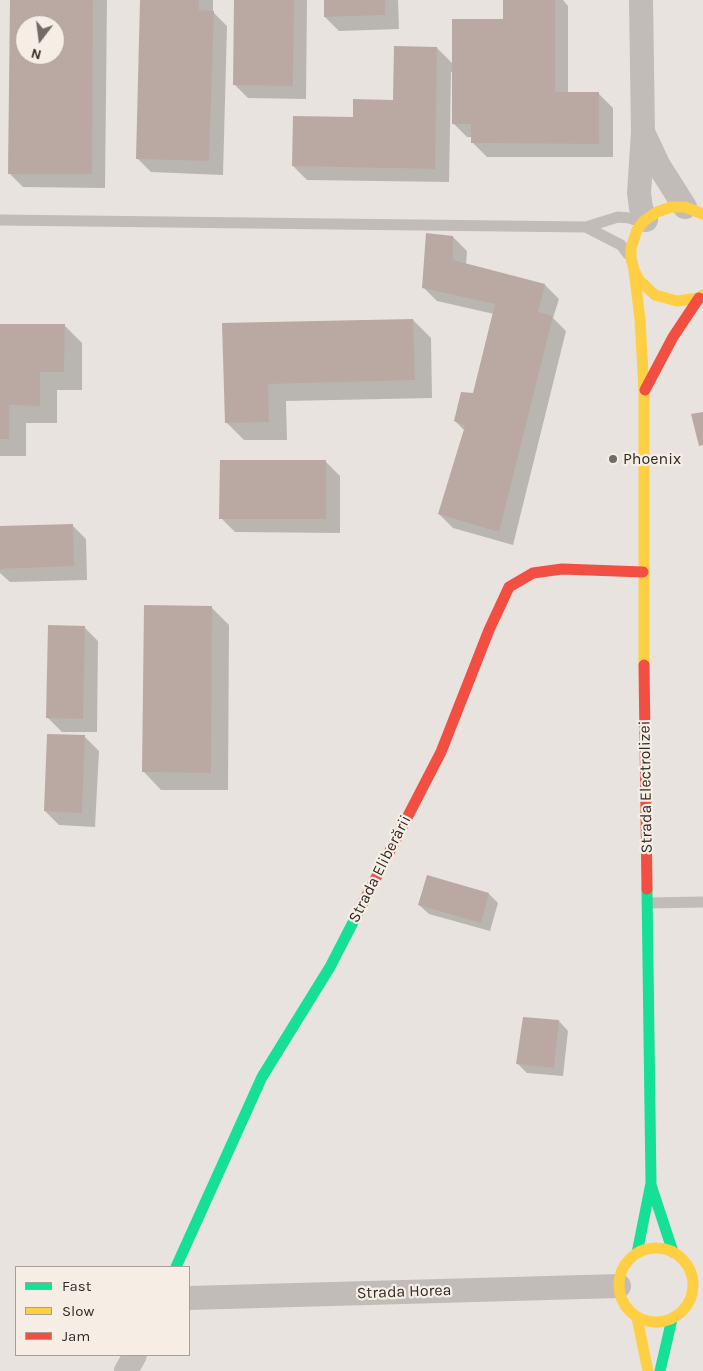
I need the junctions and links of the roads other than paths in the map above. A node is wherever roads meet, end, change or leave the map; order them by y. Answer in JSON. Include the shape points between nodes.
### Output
{"nodes":[{"id":1,"x":641,"y":0,"type":"edge"},
{"id":2,"x":643,"y":132,"type":"junction"},
{"id":3,"x":694,"y":210,"type":"edge"},
{"id":4,"x":0,"y":220,"type":"edge"},
{"id":5,"x":644,"y":222,"type":"junction"},
{"id":6,"x":586,"y":226,"type":"junction"},
{"id":7,"x":632,"y":264,"type":"junction"},
{"id":8,"x":701,"y":296,"type":"edge"},
{"id":9,"x":644,"y":391,"type":"junction"},
{"id":10,"x":643,"y":572,"type":"junction"},
{"id":11,"x":703,"y":902,"type":"edge"},
{"id":12,"x":648,"y":903,"type":"junction"},
{"id":13,"x":651,"y":1183,"type":"junction"},
{"id":14,"x":673,"y":1252,"type":"junction"},
{"id":15,"x":637,"y":1253,"type":"junction"},
{"id":16,"x":176,"y":1266,"type":"edge"},
{"id":17,"x":698,"y":1285,"type":"edge"},
{"id":18,"x":618,"y":1286,"type":"junction"},
{"id":19,"x":190,"y":1298,"type":"edge"},
{"id":20,"x":637,"y":1318,"type":"junction"},
{"id":21,"x":672,"y":1319,"type":"junction"},
{"id":22,"x":134,"y":1356,"type":"edge"},
{"id":23,"x":126,"y":1371,"type":"edge"},
{"id":24,"x":648,"y":1371,"type":"edge"},
{"id":25,"x":660,"y":1371,"type":"edge"}],
"edges":[{"from":1,"to":2,"type":"street"},
{"from":2,"to":3,"type":"street","via":[[659,166]]},
{"from":2,"to":5,"type":"street","via":[[639,193]]},
{"from":3,"to":5,"type":"street","via":[[671,207]]},
{"from":4,"to":6,"type":"lane"},
{"from":5,"to":6,"type":"lane","via":[[618,217]]},
{"from":5,"to":7,"type":"street","via":[[634,239]]},
{"from":6,"to":7,"type":"lane","via":[[621,245]]},
{"from":7,"to":8,"type":"street","via":[[646,288],[666,299],[677,301]]},
{"from":7,"to":9,"type":"street","name":"Strada Electrolizei","via":[[640,319]]},
{"from":8,"to":9,"type":"street","name":"Strada Electrolizei","via":[[673,336]]},
{"from":9,"to":10,"type":"street","name":"Strada Electrolizei"},
{"from":10,"to":12,"type":"street","name":"Strada Electrolizei"},
{"from":10,"to":16,"type":"street","name":"Strada Eliberării","via":[[562,569],[533,573],[510,587],[489,630],[441,752],[330,967],[262,1077]]},
{"from":11,"to":12,"type":"lane"},
{"from":12,"to":13,"type":"street","name":"Strada Electrolizei"},
{"from":13,"to":14,"type":"street","name":"Strada Electrolizei"},
{"from":13,"to":15,"type":"street","name":"Strada Electrolizei"},
{"from":14,"to":15,"type":"street","via":[[651,1248]]},
{"from":14,"to":17,"type":"street","via":[[682,1258]]},
{"from":15,"to":18,"type":"street","via":[[623,1267]]},
{"from":17,"to":21,"type":"street","via":[[688,1305]]},
{"from":18,"to":19,"type":"street","name":"Strada Horea"},
{"from":18,"to":20,"type":"street","via":[[624,1304]]},
{"from":20,"to":21,"type":"street","via":[[648,1322]]},
{"from":20,"to":24,"type":"street"},
{"from":21,"to":25,"type":"street"},
{"from":22,"to":23,"type":"street"}]}
